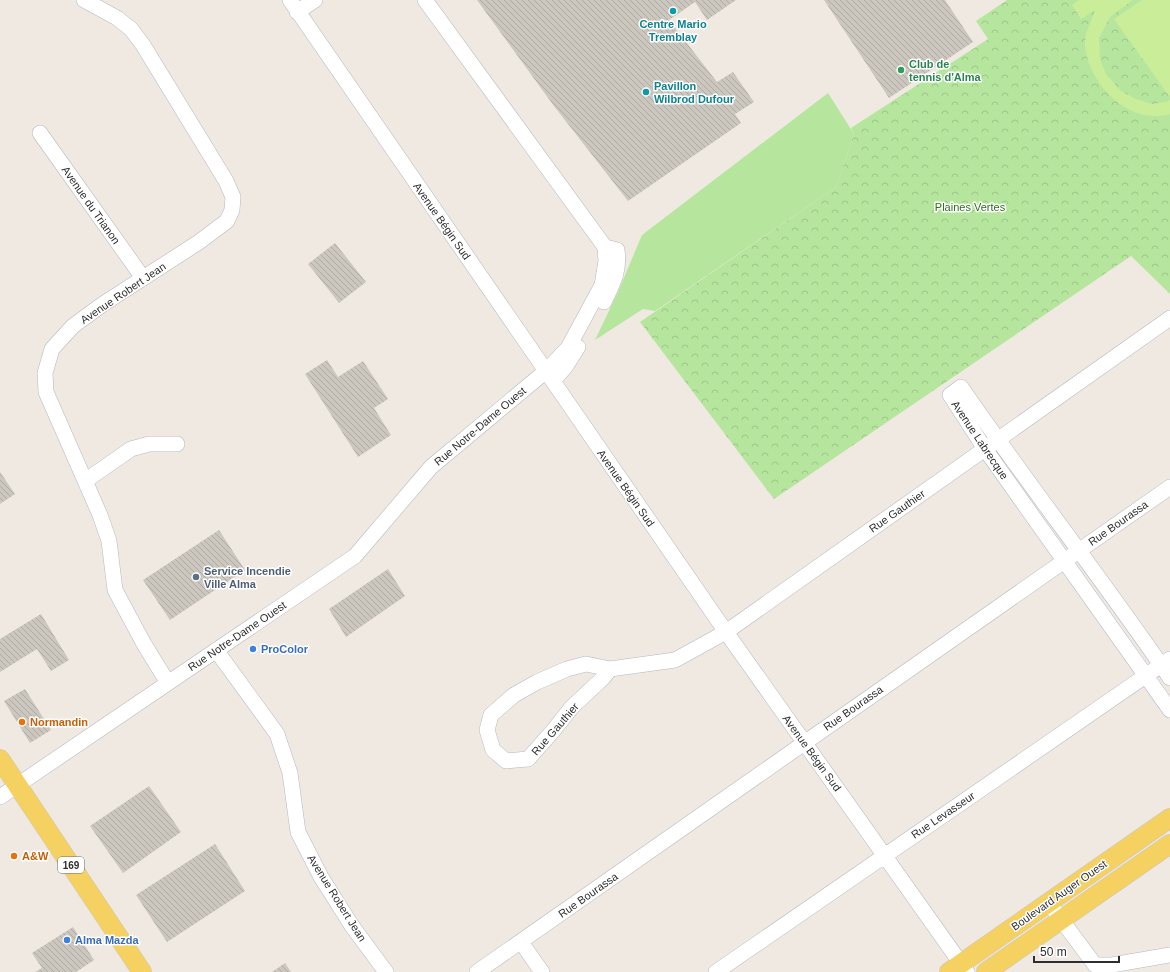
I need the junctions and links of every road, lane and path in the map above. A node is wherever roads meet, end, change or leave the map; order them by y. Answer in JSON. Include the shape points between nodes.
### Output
{"nodes":[{"id":1,"x":84,"y":0,"type":"edge"},
{"id":2,"x":315,"y":0,"type":"edge"},
{"id":3,"x":425,"y":0,"type":"edge"},
{"id":4,"x":293,"y":6,"type":"edge"},
{"id":5,"x":40,"y":132,"type":"dead end"},
{"id":6,"x":143,"y":278,"type":"junction"},
{"id":7,"x":1170,"y":318,"type":"edge"},
{"id":8,"x":549,"y":376,"type":"junction"},
{"id":9,"x":997,"y":440,"type":"junction"},
{"id":10,"x":177,"y":444,"type":"dead end"},
{"id":11,"x":985,"y":449,"type":"junction"},
{"id":12,"x":85,"y":481,"type":"junction"},
{"id":13,"x":1170,"y":487,"type":"edge"},
{"id":14,"x":1079,"y":551,"type":"junction"},
{"id":15,"x":1064,"y":561,"type":"junction"},
{"id":16,"x":726,"y":632,"type":"junction"},
{"id":17,"x":216,"y":650,"type":"junction"},
{"id":18,"x":1166,"y":663,"type":"edge"},
{"id":19,"x":610,"y":669,"type":"junction"},
{"id":20,"x":1146,"y":676,"type":"junction"},
{"id":21,"x":1170,"y":678,"type":"edge"},
{"id":22,"x":168,"y":682,"type":"junction"},
{"id":23,"x":1170,"y":710,"type":"edge"},
{"id":24,"x":804,"y":742,"type":"junction"},
{"id":25,"x":0,"y":759,"type":"edge"},
{"id":26,"x":6,"y":787,"type":"edge"},
{"id":27,"x":1170,"y":818,"type":"edge"},
{"id":28,"x":1170,"y":844,"type":"edge"},
{"id":29,"x":885,"y":855,"type":"junction"},
{"id":30,"x":1048,"y":902,"type":"junction"},
{"id":31,"x":1062,"y":920,"type":"junction"},
{"id":32,"x":521,"y":942,"type":"junction"},
{"id":33,"x":1170,"y":955,"type":"edge"},
{"id":34,"x":959,"y":969,"type":"edge"},
{"id":35,"x":129,"y":972,"type":"edge"},
{"id":36,"x":142,"y":972,"type":"edge"},
{"id":37,"x":386,"y":972,"type":"edge"},
{"id":38,"x":477,"y":972,"type":"edge"},
{"id":39,"x":542,"y":972,"type":"edge"},
{"id":40,"x":716,"y":972,"type":"edge"},
{"id":41,"x":986,"y":972,"type":"edge"}],
"edges":[{"from":1,"to":6,"type":"street","name":"Avenue Robert Jean","via":[[117,18],[131,29],[226,181],[233,197],[232,210],[227,221]]},
{"from":2,"to":4,"type":"street"},
{"from":3,"to":8,"type":"street","name":"Rue Notre-Dame Ouest","via":[[605,247],[617,250],[615,281],[594,320],[566,366]]},
{"from":4,"to":8,"type":"street","name":"Avenue Bégin Sud"},
{"from":5,"to":6,"type":"street","name":"Avenue du Trianon"},
{"from":6,"to":12,"type":"street","name":"Avenue Robert Jean","via":[[73,326],[52,349],[44,373],[46,392]]},
{"from":7,"to":9,"type":"street","name":"Rue Gauthier"},
{"from":8,"to":16,"type":"street","name":"Avenue Bégin Sud"},
{"from":8,"to":17,"type":"street","name":"Rue Notre-Dame Ouest","via":[[431,467],[355,556]]},
{"from":9,"to":11,"type":"street","name":"Rue Gauthier"},
{"from":9,"to":11,"type":"street","name":"Avenue Labrecque","via":[[961,387],[950,395]]},
{"from":9,"to":14,"type":"street","name":"Avenue Labrecque"},
{"from":10,"to":12,"type":"street","via":[[149,444],[131,449]]},
{"from":11,"to":15,"type":"street","name":"Avenue Labrecque"},
{"from":11,"to":16,"type":"street","name":"Rue Gauthier"},
{"from":12,"to":22,"type":"street","name":"Avenue Robert Jean","via":[[109,541],[115,590]]},
{"from":13,"to":14,"type":"street","name":"Rue Bourassa"},
{"from":14,"to":15,"type":"street","name":"Rue Bourassa"},
{"from":14,"to":18,"type":"street","name":"Avenue Labrecque"},
{"from":15,"to":20,"type":"street","name":"Avenue Labrecque"},
{"from":15,"to":24,"type":"street","name":"Rue Bourassa"},
{"from":16,"to":19,"type":"street","name":"Rue Gauthier","via":[[675,660]]},
{"from":16,"to":24,"type":"street","name":"Avenue Bégin Sud"},
{"from":17,"to":22,"type":"street","name":"Rue Notre-Dame Ouest"},
{"from":17,"to":37,"type":"street","name":"Avenue Robert Jean","via":[[276,734],[290,773],[298,832],[321,877],[352,926]]},
{"from":18,"to":20,"type":"street","name":"Rue Levasseur"},
{"from":18,"to":21,"type":"street","name":"Avenue Labrecque"},
{"from":19,"to":19,"type":"street","name":"Rue Gauthier","via":[[586,664],[537,682],[514,695],[491,715],[487,730],[493,750],[506,761],[528,759],[572,707]]},
{"from":20,"to":23,"type":"street","name":"Avenue Labrecque"},
{"from":20,"to":29,"type":"street","name":"Rue Levasseur"},
{"from":22,"to":26,"type":"street","name":"Rue Notre-Dame Ouest"},
{"from":24,"to":29,"type":"street","name":"Avenue Bégin Sud"},
{"from":24,"to":32,"type":"street","name":"Rue Bourassa"},
{"from":25,"to":26,"type":"main road","number":"169"},
{"from":26,"to":35,"type":"main road","number":"169"},
{"from":26,"to":36,"type":"main road","number":"169"},
{"from":27,"to":30,"type":"main road","name":"Boulevard Auger Ouest"},
{"from":28,"to":31,"type":"main road","name":"Boulevard Auger Ouest"},
{"from":29,"to":34,"type":"street","name":"Avenue Bégin Sud"},
{"from":29,"to":40,"type":"street","name":"Rue Levasseur"},
{"from":30,"to":31,"type":"street"},
{"from":30,"to":34,"type":"main road","name":"Boulevard Auger Ouest"},
{"from":31,"to":33,"type":"street","via":[[1095,965],[1112,965]]},
{"from":31,"to":41,"type":"main road","name":"Boulevard Auger Ouest"},
{"from":32,"to":38,"type":"street","name":"Rue Bourassa"},
{"from":32,"to":39,"type":"street"}]}
